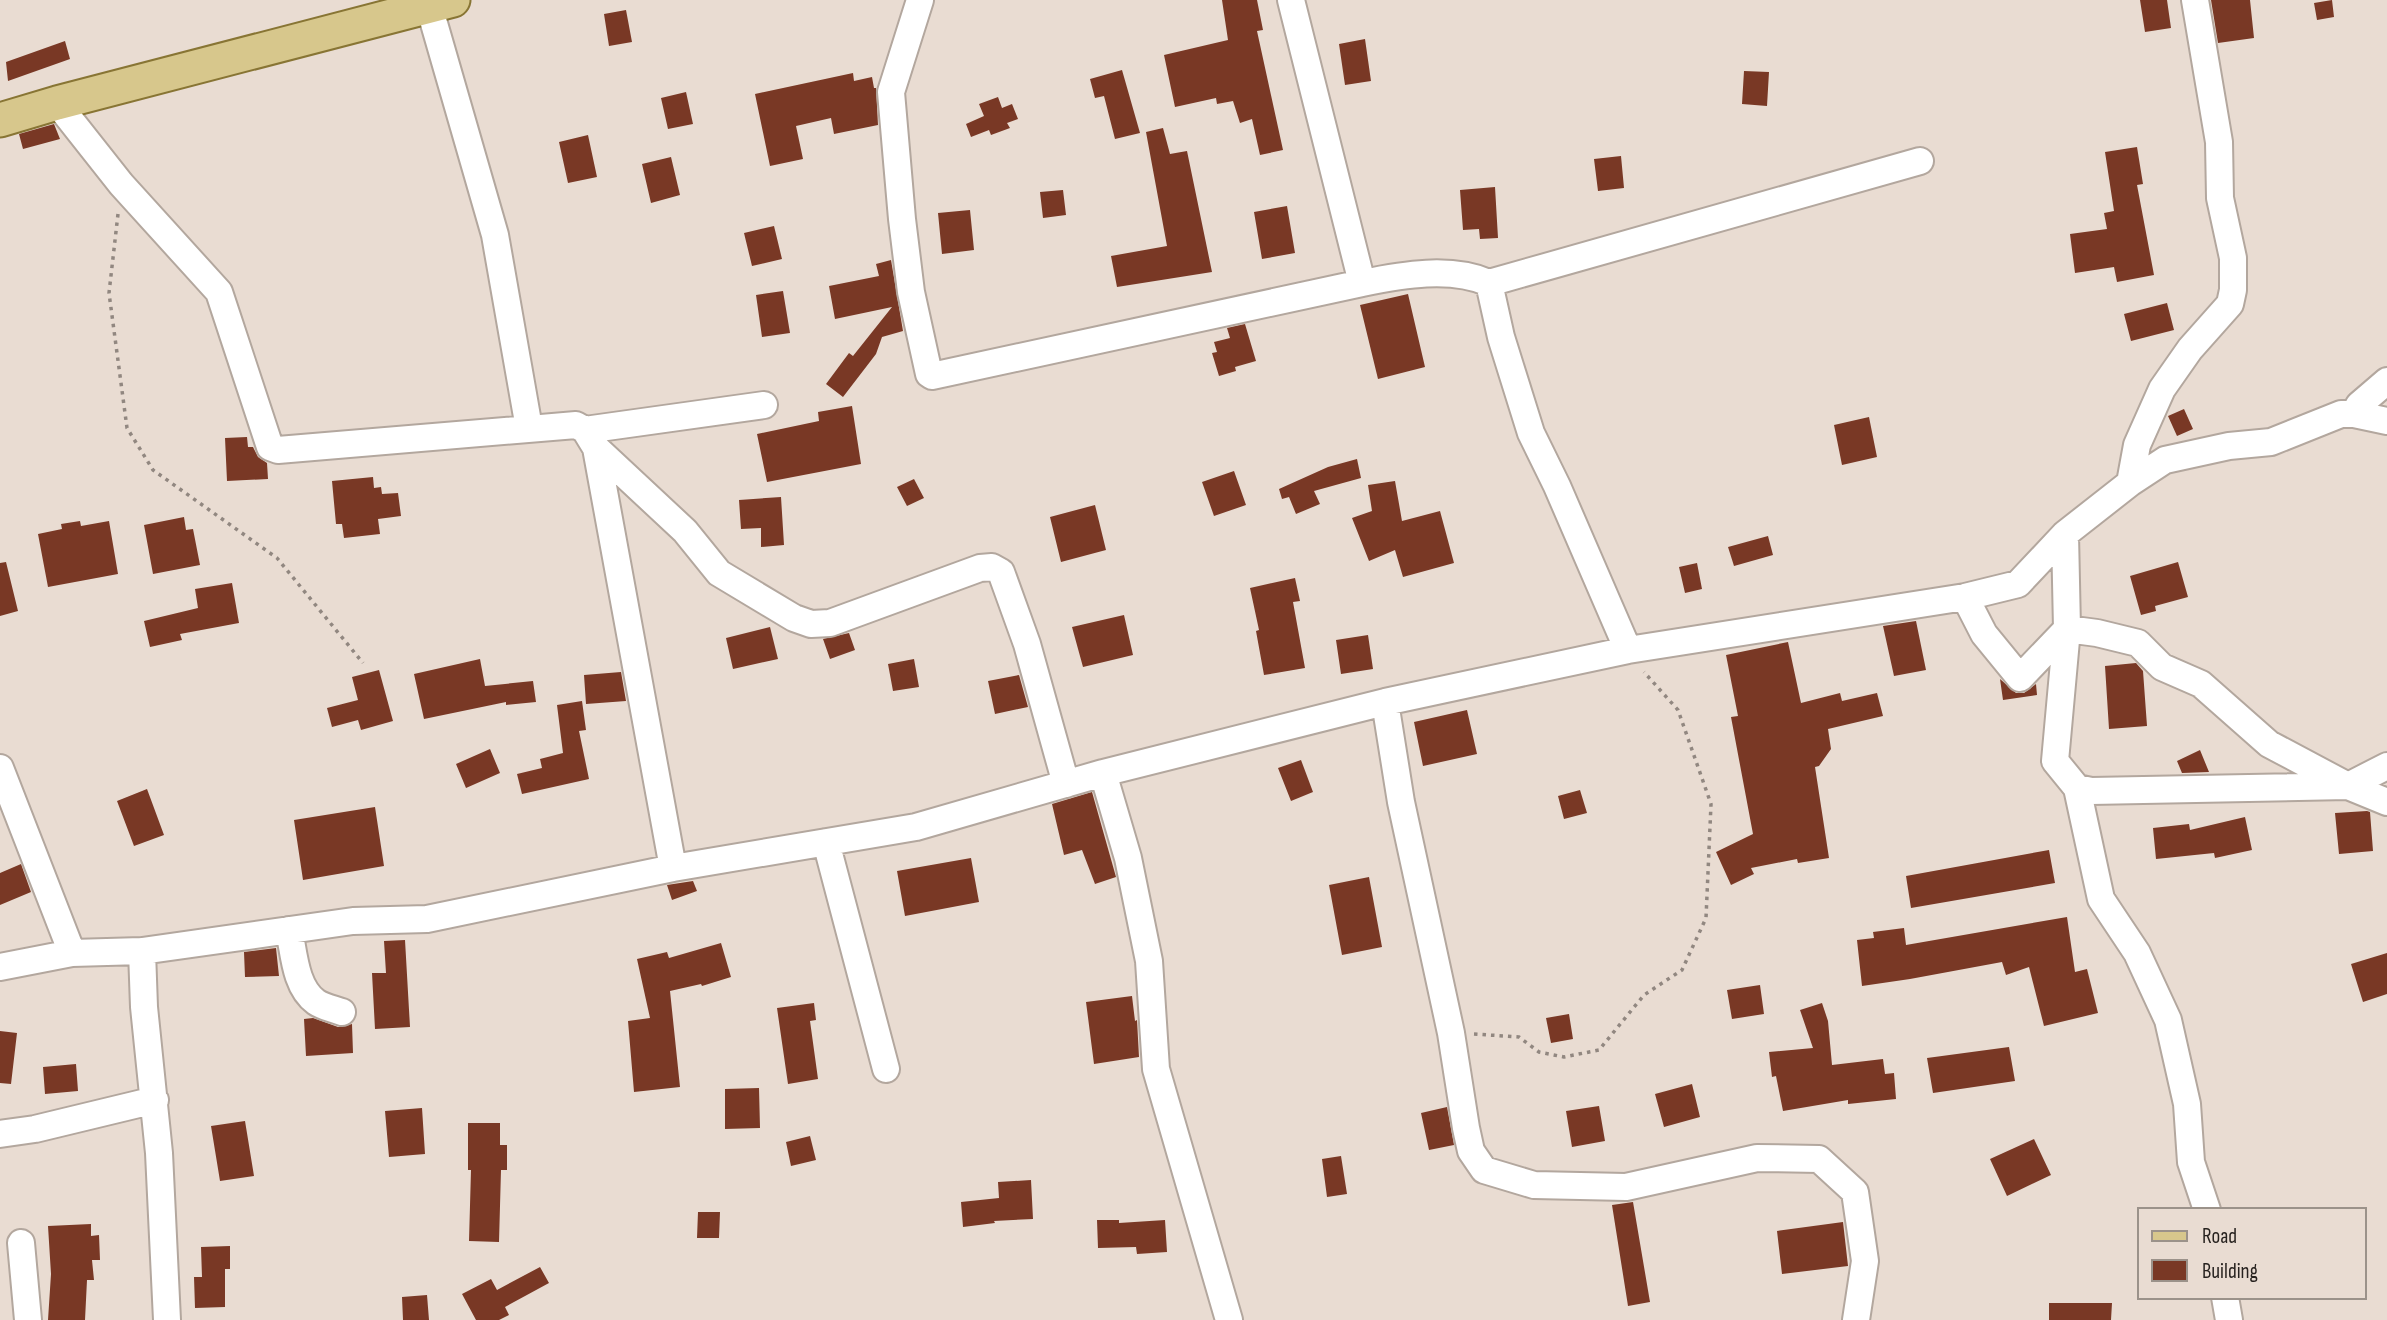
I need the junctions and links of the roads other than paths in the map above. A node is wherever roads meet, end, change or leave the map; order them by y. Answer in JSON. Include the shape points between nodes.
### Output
{"nodes":[{"id":1,"x":920,"y":0,"type":"edge"},
{"id":2,"x":1292,"y":0,"type":"edge"},
{"id":3,"x":2195,"y":0,"type":"edge"},
{"id":4,"x":441,"y":3,"type":"edge"},
{"id":5,"x":57,"y":103,"type":"junction"},
{"id":6,"x":0,"y":120,"type":"edge"},
{"id":7,"x":1920,"y":161,"type":"dead end"},
{"id":8,"x":1362,"y":283,"type":"junction"},
{"id":9,"x":1489,"y":283,"type":"junction"},
{"id":10,"x":2387,"y":381,"type":"edge"},
{"id":11,"x":764,"y":405,"type":"dead end"},
{"id":12,"x":2354,"y":414,"type":"junction"},
{"id":13,"x":2387,"y":421,"type":"edge"},
{"id":14,"x":529,"y":428,"type":"junction"},
{"id":15,"x":591,"y":439,"type":"junction"},
{"id":16,"x":2130,"y":483,"type":"junction"},
{"id":17,"x":2065,"y":534,"type":"junction"},
{"id":18,"x":1965,"y":597,"type":"junction"},
{"id":19,"x":2067,"y":629,"type":"junction"},
{"id":20,"x":1628,"y":650,"type":"junction"},
{"id":21,"x":1385,"y":702,"type":"junction"},
{"id":22,"x":2387,"y":766,"type":"edge"},
{"id":23,"x":0,"y":768,"type":"edge"},
{"id":24,"x":1102,"y":773,"type":"junction"},
{"id":25,"x":1066,"y":784,"type":"junction"},
{"id":26,"x":2348,"y":786,"type":"junction"},
{"id":27,"x":2077,"y":788,"type":"junction"},
{"id":28,"x":2387,"y":802,"type":"edge"},
{"id":29,"x":826,"y":842,"type":"junction"},
{"id":30,"x":673,"y":868,"type":"junction"},
{"id":31,"x":289,"y":929,"type":"junction"},
{"id":32,"x":142,"y":951,"type":"junction"},
{"id":33,"x":72,"y":953,"type":"junction"},
{"id":34,"x":0,"y":967,"type":"edge"},
{"id":35,"x":342,"y":1012,"type":"dead end"},
{"id":36,"x":886,"y":1069,"type":"dead end"},
{"id":37,"x":155,"y":1100,"type":"junction"},
{"id":38,"x":0,"y":1134,"type":"edge"},
{"id":39,"x":2206,"y":1208,"type":"edge"},
{"id":40,"x":21,"y":1243,"type":"dead end"},
{"id":41,"x":2225,"y":1299,"type":"edge"},
{"id":42,"x":29,"y":1320,"type":"edge"},
{"id":43,"x":167,"y":1320,"type":"edge"},
{"id":44,"x":1229,"y":1320,"type":"edge"},
{"id":45,"x":1856,"y":1320,"type":"edge"},
{"id":46,"x":2229,"y":1320,"type":"edge"}],
"edges":[{"from":1,"to":8,"type":"street","via":[[891,92],[911,292],[930,376]]},
{"from":2,"to":8,"type":"street"},
{"from":3,"to":16,"type":"street","via":[[2220,142],[2220,198],[2233,258],[2233,290],[2230,304],[2162,389],[2137,445]]},
{"from":4,"to":5,"type":"main road"},
{"from":4,"to":14,"type":"street","via":[[495,235]]},
{"from":5,"to":6,"type":"main road"},
{"from":5,"to":14,"type":"street","via":[[121,184],[219,292],[270,447],[278,450]]},
{"from":7,"to":9,"type":"street"},
{"from":8,"to":9,"type":"street","via":[[1454,274],[1473,275]]},
{"from":9,"to":20,"type":"street","via":[[1531,433]]},
{"from":10,"to":12,"type":"street"},
{"from":11,"to":15,"type":"street"},
{"from":12,"to":13,"type":"street"},
{"from":12,"to":16,"type":"street","via":[[2341,414],[2271,442],[2165,460]]},
{"from":14,"to":15,"type":"street","via":[[576,425]]},
{"from":15,"to":25,"type":"street","via":[[684,531],[719,573],[811,624],[830,623],[981,568],[1000,572],[1027,643]]},
{"from":15,"to":30,"type":"street"},
{"from":16,"to":17,"type":"street"},
{"from":17,"to":18,"type":"street","via":[[2018,583]]},
{"from":17,"to":19,"type":"street"},
{"from":18,"to":19,"type":"street","via":[[1984,634],[2020,678]]},
{"from":18,"to":20,"type":"street"},
{"from":19,"to":26,"type":"street","via":[[2138,643],[2162,667],[2201,684],[2269,744]]},
{"from":19,"to":27,"type":"street","via":[[2055,761]]},
{"from":20,"to":21,"type":"street"},
{"from":21,"to":24,"type":"street"},
{"from":21,"to":45,"type":"street","via":[[1471,1151],[1484,1170],[1534,1185],[1626,1187],[1756,1158],[1819,1159],[1855,1192],[1865,1261]]},
{"from":22,"to":26,"type":"street"},
{"from":23,"to":33,"type":"street"},
{"from":24,"to":25,"type":"street"},
{"from":24,"to":44,"type":"street","via":[[1128,858],[1149,961],[1156,1069]]},
{"from":25,"to":29,"type":"street","via":[[916,827]]},
{"from":26,"to":27,"type":"street"},
{"from":26,"to":28,"type":"street"},
{"from":27,"to":39,"type":"street","via":[[2101,900],[2137,953],[2168,1020],[2187,1104],[2191,1161]]},
{"from":29,"to":30,"type":"street"},
{"from":29,"to":36,"type":"street"},
{"from":30,"to":31,"type":"street","via":[[428,919]]},
{"from":31,"to":32,"type":"street"},
{"from":31,"to":35,"type":"street","via":[[300,981],[308,994],[318,1004]]},
{"from":32,"to":33,"type":"street"},
{"from":32,"to":37,"type":"street"},
{"from":33,"to":34,"type":"street"},
{"from":37,"to":38,"type":"street"},
{"from":37,"to":43,"type":"street"},
{"from":40,"to":42,"type":"street"},
{"from":41,"to":46,"type":"street"}]}
